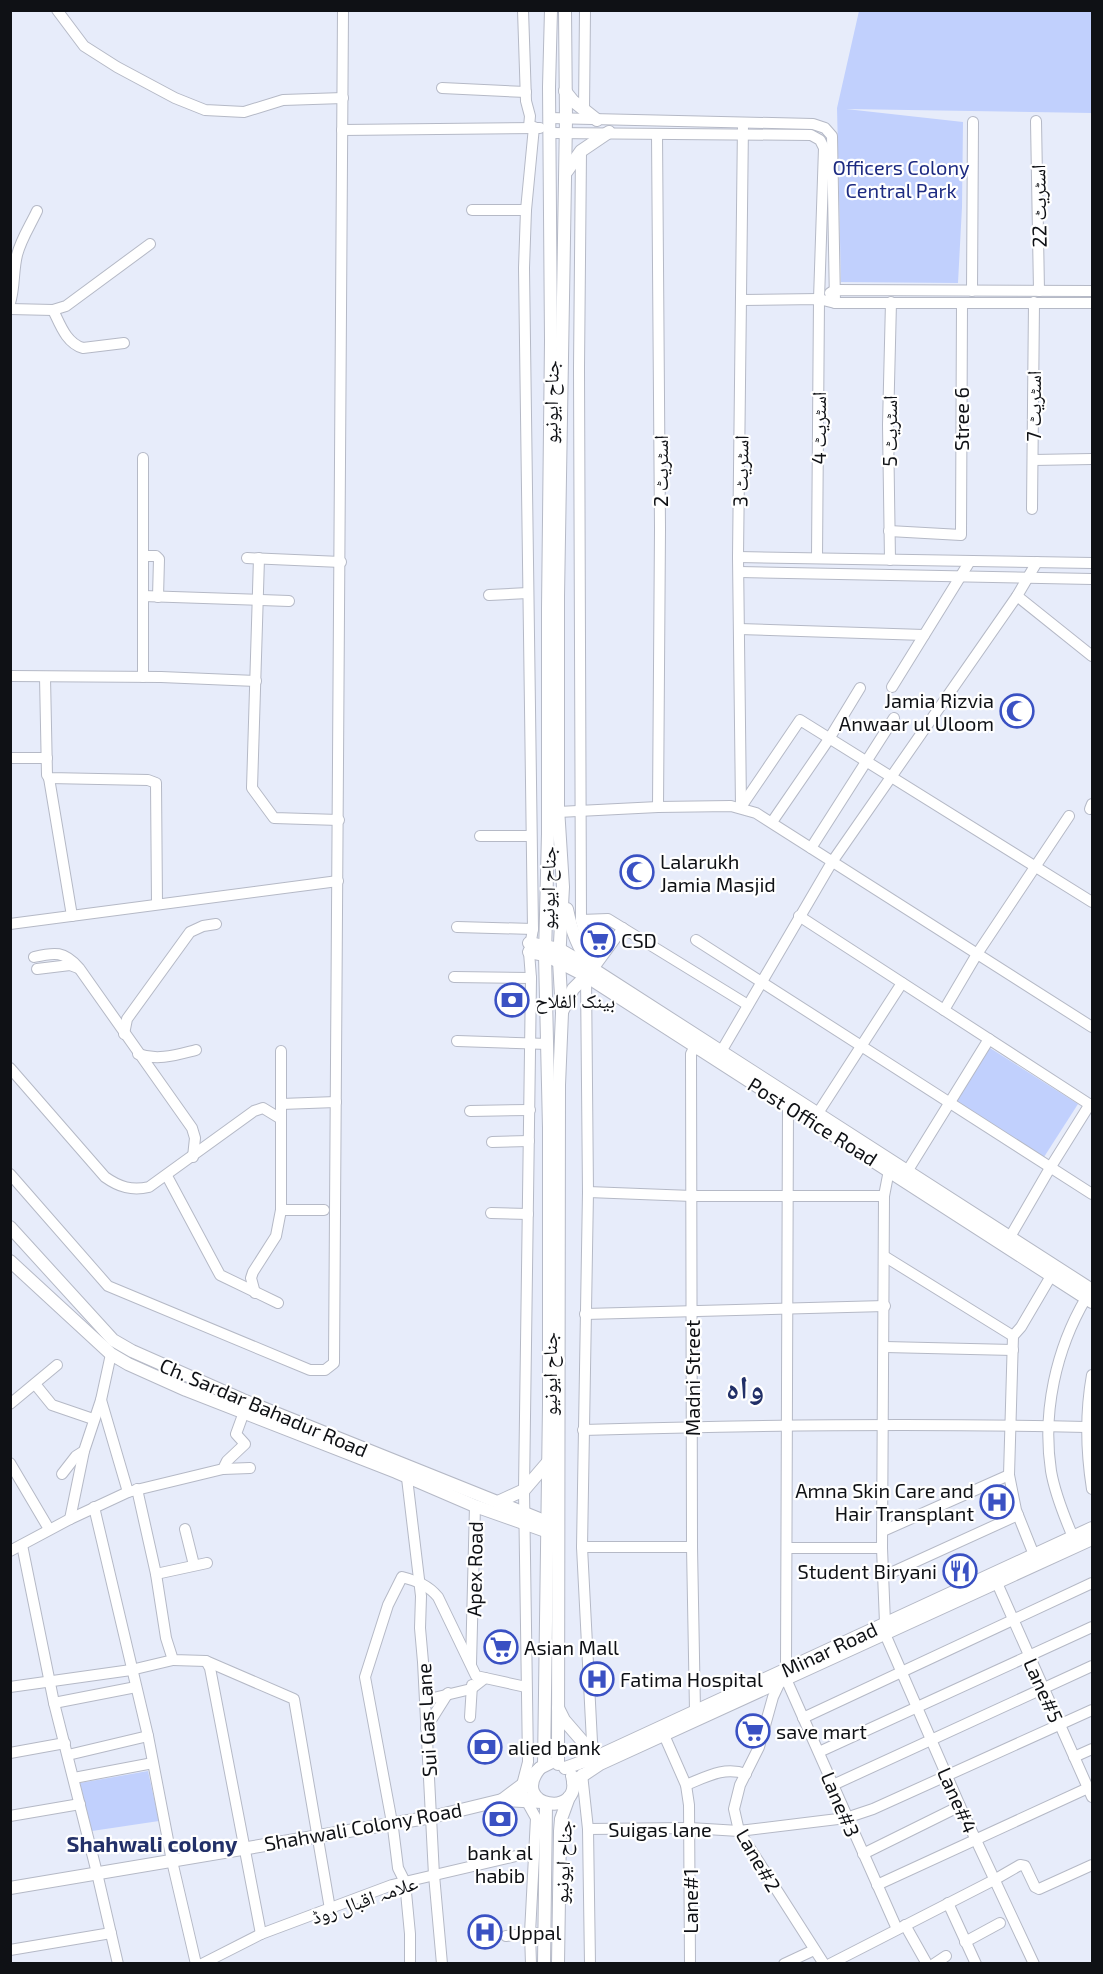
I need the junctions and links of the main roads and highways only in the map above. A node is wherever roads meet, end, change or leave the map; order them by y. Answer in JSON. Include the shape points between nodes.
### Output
{"nodes":[{"id":1,"x":551,"y":10,"type":"edge"},
{"id":2,"x":564,"y":10,"type":"edge"},
{"id":3,"x":565,"y":91,"type":"junction"},
{"id":4,"x":597,"y":120,"type":"road end"},
{"id":5,"x":609,"y":132,"type":"road end"},
{"id":6,"x":566,"y":174,"type":"junction"},
{"id":7,"x":563,"y":887,"type":"junction"},
{"id":8,"x":546,"y":950,"type":"junction"},
{"id":9,"x":530,"y":953,"type":"road end"},
{"id":10,"x":559,"y":955,"type":"junction"},
{"id":11,"x":590,"y":972,"type":"junction"},
{"id":12,"x":562,"y":1013,"type":"junction"},
{"id":13,"x":698,"y":1041,"type":"junction"},
{"id":14,"x":890,"y":1164,"type":"junction"},
{"id":15,"x":10,"y":1227,"type":"edge"},
{"id":16,"x":1014,"y":1244,"type":"junction"},
{"id":17,"x":10,"y":1262,"type":"edge"},
{"id":18,"x":1090,"y":1296,"type":"edge"},
{"id":19,"x":548,"y":1461,"type":"junction"},
{"id":20,"x":401,"y":1471,"type":"junction"},
{"id":21,"x":500,"y":1501,"type":"junction"},
{"id":22,"x":525,"y":1517,"type":"junction"},
{"id":23,"x":1092,"y":1528,"type":"edge"},
{"id":24,"x":553,"y":1529,"type":"junction"},
{"id":25,"x":1092,"y":1539,"type":"edge"},
{"id":26,"x":1024,"y":1565,"type":"junction"},
{"id":27,"x":885,"y":1629,"type":"junction"},
{"id":28,"x":784,"y":1677,"type":"junction"},
{"id":29,"x":557,"y":1707,"type":"junction"},
{"id":30,"x":596,"y":1756,"type":"junction"},
{"id":31,"x":542,"y":1766,"type":"junction"},
{"id":32,"x":561,"y":1766,"type":"junction"},
{"id":33,"x":578,"y":1778,"type":"junction"},
{"id":34,"x":569,"y":1796,"type":"junction"},
{"id":35,"x":502,"y":1800,"type":"junction"},
{"id":36,"x":544,"y":1803,"type":"junction"},
{"id":37,"x":10,"y":1888,"type":"edge"},
{"id":38,"x":544,"y":1964,"type":"edge"},
{"id":39,"x":558,"y":1964,"type":"edge"}],
"edges":[{"from":1,"to":8,"type":"main road","name":"جناح ایونیو"},
{"from":2,"to":3,"type":"main road","name":"جناح ایونیو"},
{"from":3,"to":4,"type":"main road"},
{"from":3,"to":6,"type":"main road","name":"جناح ایونیو"},
{"from":5,"to":6,"type":"main road","via":[[581,151]]},
{"from":6,"to":7,"type":"main road","name":"جناح ایونیو","via":[[558,597],[558,812]]},
{"from":7,"to":10,"type":"main road","name":"جناح ایونیو"},
{"from":7,"to":11,"type":"main road","via":[[570,928]]},
{"from":8,"to":9,"type":"main road","name":"Post Office Road"},
{"from":8,"to":10,"type":"main road","name":"Post Office Road"},
{"from":8,"to":19,"type":"main road","name":"جناح ایونیو"},
{"from":10,"to":11,"type":"main road","name":"Post Office Road"},
{"from":10,"to":12,"type":"main road","name":"جناح ایونیو"},
{"from":11,"to":12,"type":"main road","via":[[573,989]]},
{"from":11,"to":13,"type":"main road","name":"Post Office Road"},
{"from":12,"to":24,"type":"main road","name":"جناح ایونیو"},
{"from":13,"to":14,"type":"main road","name":"Post Office Road","via":[[788,1106]]},
{"from":13,"to":14,"type":"main road","name":"Post Office Road","via":[[722,1050]]},
{"from":14,"to":16,"type":"main road","name":"Post Office Road"},
{"from":14,"to":16,"type":"main road","name":"Post Office Road","via":[[908,1170]]},
{"from":15,"to":20,"type":"main road","name":"Ch. Sardar Bahadur Road","via":[[113,1340]]},
{"from":16,"to":18,"type":"main road","name":"Post Office Road"},
{"from":16,"to":18,"type":"main road","name":"Post Office Road","via":[[1051,1276]]},
{"from":17,"to":20,"type":"main road","name":"Ch. Sardar Bahadur Road","via":[[111,1354],[128,1364],[186,1390]]},
{"from":19,"to":21,"type":"main road","via":[[524,1490]]},
{"from":19,"to":24,"type":"main road","name":"جناح ایونیو"},
{"from":20,"to":21,"type":"main road","name":"Ch. Sardar Bahadur Road"},
{"from":20,"to":22,"type":"main road","name":"Ch. Sardar Bahadur Road","via":[[475,1506]]},
{"from":21,"to":22,"type":"main road","name":"Ch. Sardar Bahadur Road"},
{"from":22,"to":24,"type":"main road","name":"Ch. Sardar Bahadur Road"},
{"from":23,"to":26,"type":"main road","name":"Minar Road","via":[[1034,1555]]},
{"from":24,"to":29,"type":"main road","name":"جناح ایونیو"},
{"from":24,"to":31,"type":"main road","name":"جناح ایونیو"},
{"from":25,"to":26,"type":"main road","name":"Minar Road"},
{"from":26,"to":27,"type":"main road","name":"Minar Road"},
{"from":26,"to":27,"type":"main road","name":"Minar Road","via":[[997,1583]]},
{"from":27,"to":28,"type":"main road","name":"Minar Road"},
{"from":28,"to":30,"type":"main road","name":"Minar Road","via":[[695,1711]]},
{"from":28,"to":33,"type":"main road","name":"Minar Road"},
{"from":29,"to":30,"type":"main road"},
{"from":29,"to":32,"type":"main road","name":"جناح ایونیو"},
{"from":30,"to":32,"type":"main road","name":"Minar Road"},
{"from":31,"to":32,"type":"main road"},
{"from":31,"to":35,"type":"main road","name":"Shahwali Colony Road"},
{"from":31,"to":36,"type":"main road","via":[[532,1785]]},
{"from":32,"to":33,"type":"main road"},
{"from":33,"to":34,"type":"main road"},
{"from":34,"to":36,"type":"main road","via":[[559,1804]]},
{"from":34,"to":39,"type":"main road","name":"جناح ایونیو","via":[[560,1831]]},
{"from":35,"to":36,"type":"main road","name":"Shahwali Colony Road"},
{"from":35,"to":37,"type":"main road","name":"Shahwali Colony Road","via":[[392,1824]]},
{"from":36,"to":38,"type":"main road","name":"جناح ایونیو"}]}
